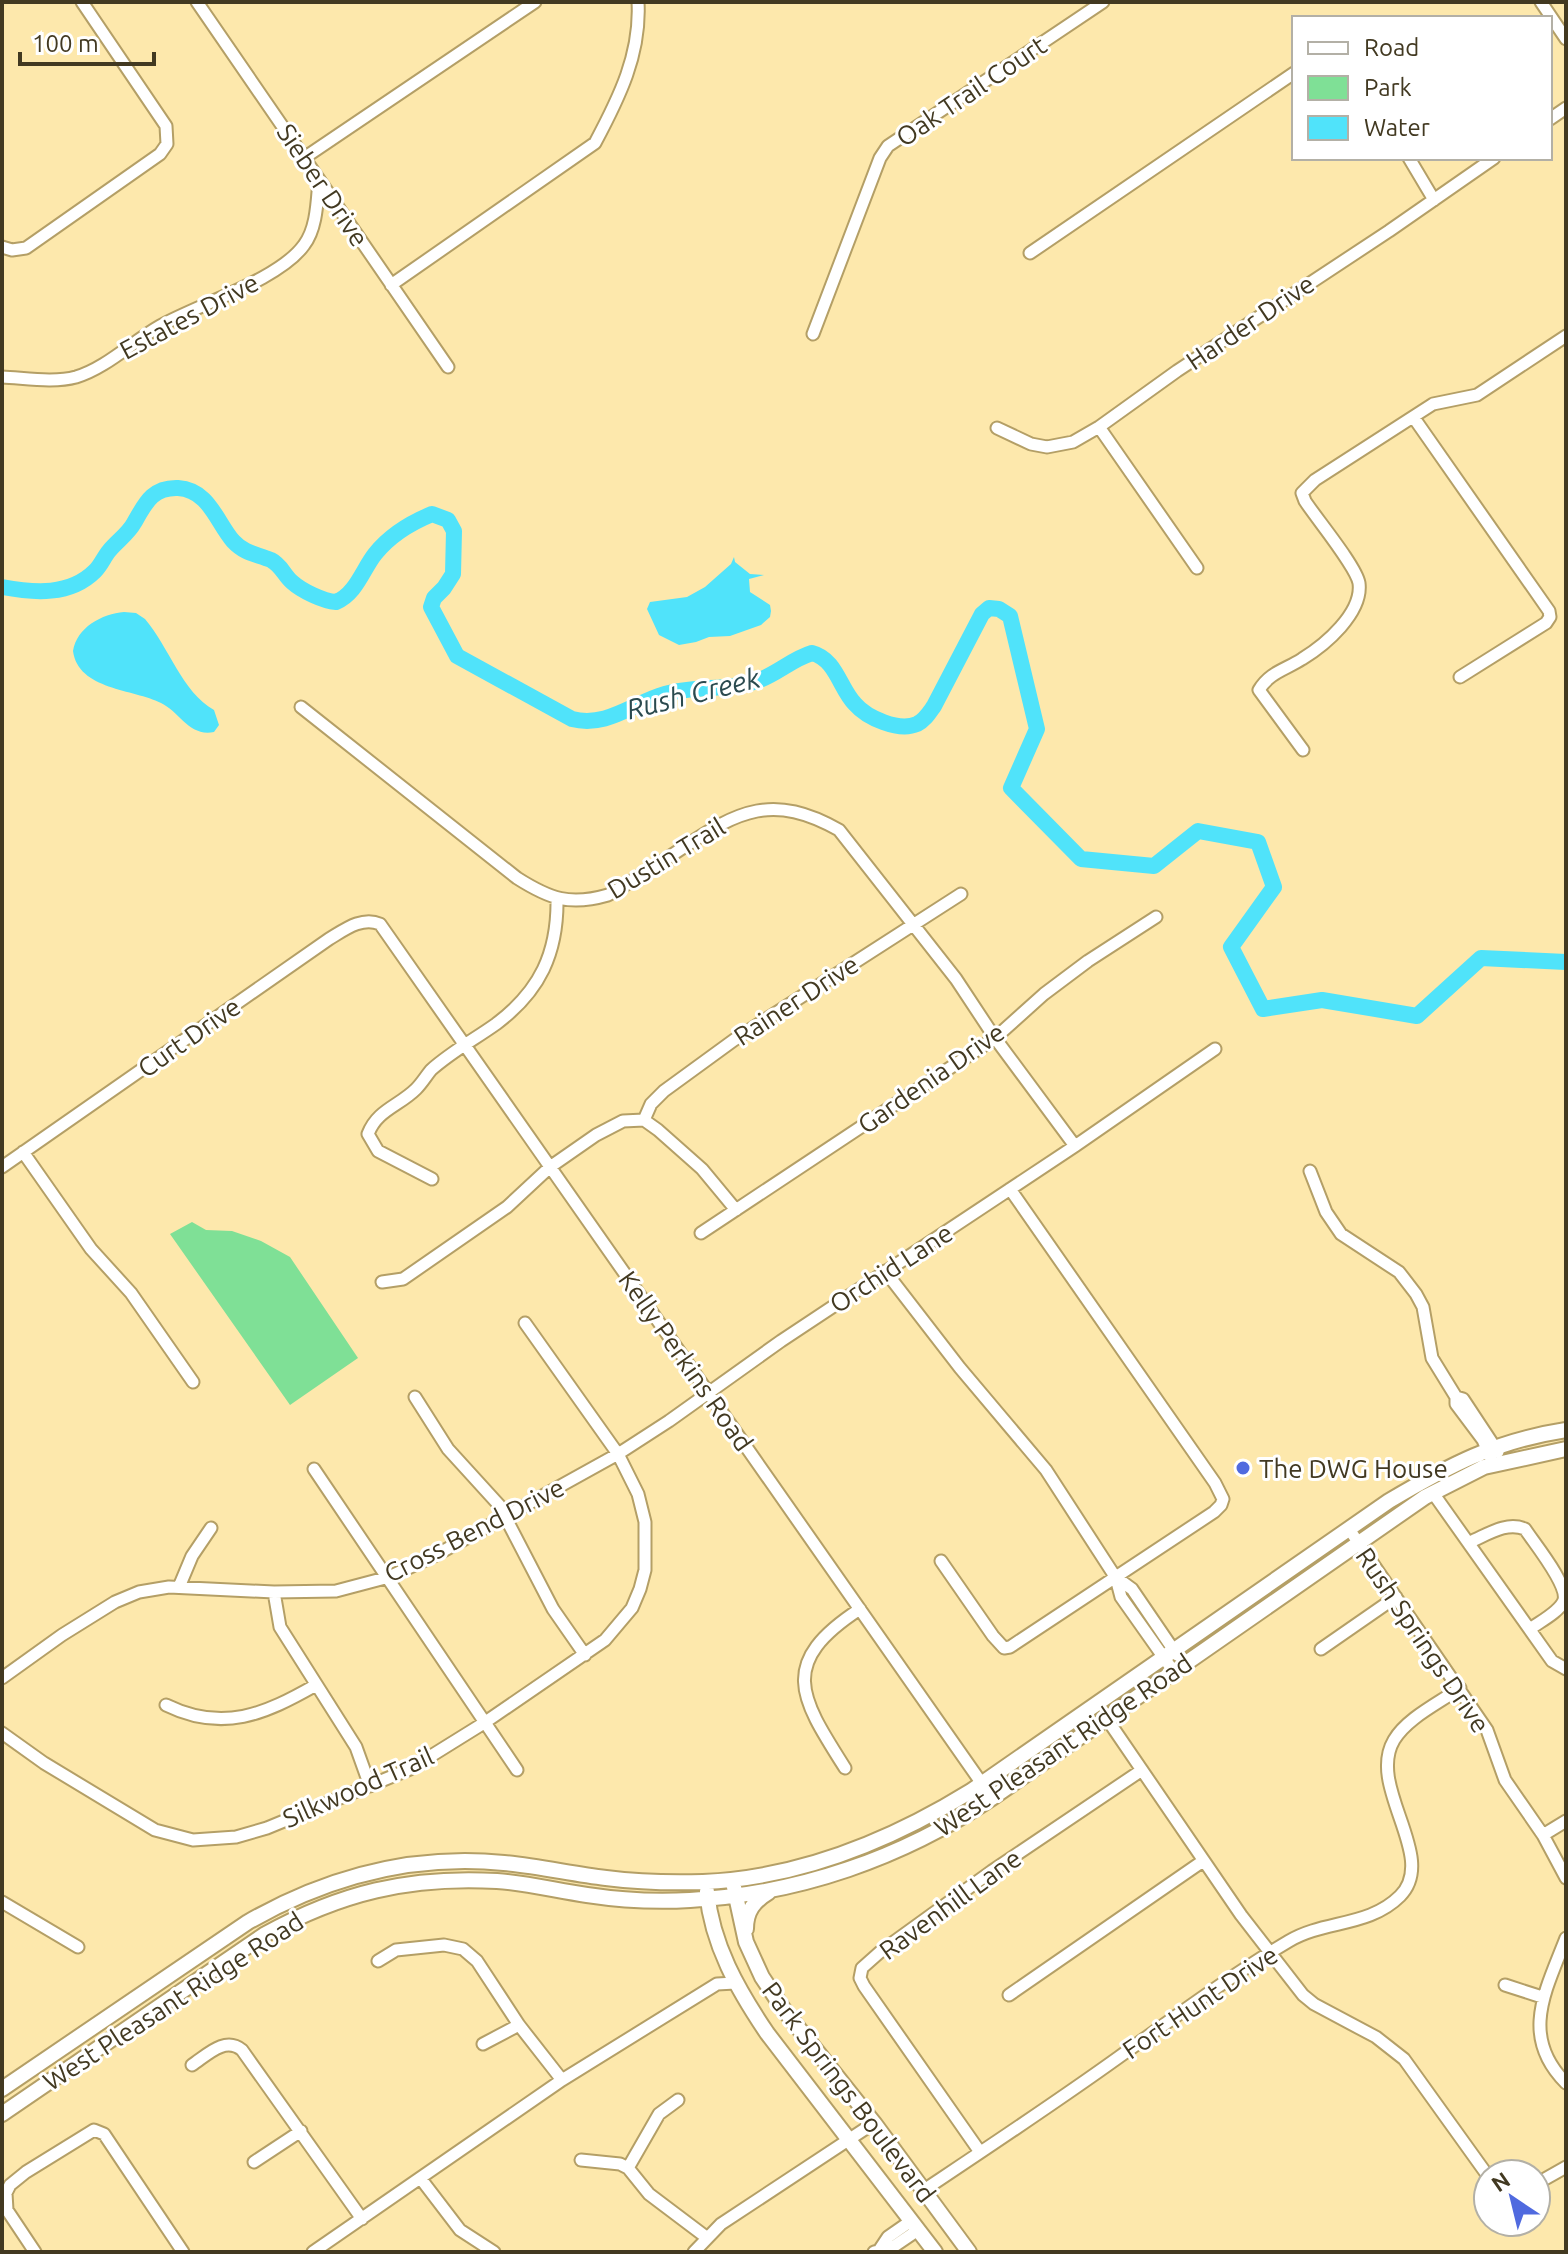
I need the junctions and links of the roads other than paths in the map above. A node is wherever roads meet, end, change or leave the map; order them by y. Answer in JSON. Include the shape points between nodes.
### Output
{"nodes":[{"id":1,"x":82,"y":2,"type":"edge"},
{"id":2,"x":197,"y":2,"type":"edge"},
{"id":3,"x":535,"y":2,"type":"edge"},
{"id":4,"x":638,"y":2,"type":"edge"},
{"id":5,"x":1103,"y":2,"type":"edge"},
{"id":6,"x":1552,"y":18,"type":"edge"},
{"id":7,"x":1566,"y":39,"type":"edge"},
{"id":8,"x":1292,"y":74,"type":"edge"},
{"id":9,"x":304,"y":158,"type":"junction"},
{"id":10,"x":1410,"y":160,"type":"edge"},
{"id":11,"x":1491,"y":160,"type":"edge"},
{"id":12,"x":319,"y":180,"type":"junction"},
{"id":13,"x":1434,"y":200,"type":"junction"},
{"id":14,"x":2,"y":247,"type":"edge"},
{"id":15,"x":1030,"y":253,"type":"dead end"},
{"id":16,"x":391,"y":285,"type":"junction"},
{"id":17,"x":813,"y":334,"type":"dead end"},
{"id":18,"x":1566,"y":336,"type":"edge"},
{"id":19,"x":448,"y":367,"type":"dead end"},
{"id":20,"x":2,"y":377,"type":"edge"},
{"id":21,"x":1414,"y":418,"type":"junction"},
{"id":22,"x":1099,"y":427,"type":"junction"},
{"id":23,"x":997,"y":428,"type":"dead end"},
{"id":24,"x":1197,"y":568,"type":"dead end"},
{"id":25,"x":1460,"y":677,"type":"dead end"},
{"id":26,"x":301,"y":707,"type":"dead end"},
{"id":27,"x":1303,"y":750,"type":"dead end"},
{"id":28,"x":961,"y":894,"type":"dead end"},
{"id":29,"x":557,"y":898,"type":"junction"},
{"id":30,"x":1156,"y":917,"type":"dead end"},
{"id":31,"x":912,"y":923,"type":"junction"},
{"id":32,"x":380,"y":924,"type":"joint"},
{"id":33,"x":995,"y":1038,"type":"junction"},
{"id":34,"x":465,"y":1044,"type":"junction"},
{"id":35,"x":1215,"y":1049,"type":"dead end"},
{"id":36,"x":644,"y":1120,"type":"junction"},
{"id":37,"x":1075,"y":1146,"type":"junction"},
{"id":38,"x":23,"y":1152,"type":"junction"},
{"id":39,"x":2,"y":1167,"type":"edge"},
{"id":40,"x":550,"y":1167,"type":"junction"},
{"id":41,"x":1310,"y":1171,"type":"dead end"},
{"id":42,"x":432,"y":1179,"type":"dead end"},
{"id":43,"x":1010,"y":1189,"type":"junction"},
{"id":44,"x":736,"y":1210,"type":"junction"},
{"id":45,"x":701,"y":1233,"type":"dead end"},
{"id":46,"x":885,"y":1271,"type":"junction"},
{"id":47,"x":382,"y":1282,"type":"dead end"},
{"id":48,"x":525,"y":1323,"type":"dead end"},
{"id":49,"x":193,"y":1382,"type":"dead end"},
{"id":50,"x":709,"y":1393,"type":"junction"},
{"id":51,"x":415,"y":1397,"type":"dead end"},
{"id":52,"x":1566,"y":1430,"type":"edge"},
{"id":53,"x":1492,"y":1447,"type":"junction"},
{"id":54,"x":1566,"y":1449,"type":"edge"},
{"id":55,"x":618,"y":1454,"type":"junction"},
{"id":56,"x":1497,"y":1463,"type":"junction"},
{"id":57,"x":314,"y":1469,"type":"dead end"},
{"id":58,"x":1433,"y":1493,"type":"junction"},
{"id":59,"x":506,"y":1517,"type":"junction"},
{"id":60,"x":211,"y":1528,"type":"dead end"},
{"id":61,"x":1349,"y":1529,"type":"junction"},
{"id":62,"x":1470,"y":1542,"type":"junction"},
{"id":63,"x":1359,"y":1544,"type":"junction"},
{"id":64,"x":941,"y":1561,"type":"dead end"},
{"id":65,"x":389,"y":1577,"type":"junction"},
{"id":66,"x":1116,"y":1578,"type":"junction"},
{"id":67,"x":179,"y":1587,"type":"junction"},
{"id":68,"x":274,"y":1592,"type":"junction"},
{"id":69,"x":1396,"y":1597,"type":"junction"},
{"id":70,"x":860,"y":1609,"type":"junction"},
{"id":71,"x":1530,"y":1629,"type":"junction"},
{"id":72,"x":1321,"y":1649,"type":"dead end"},
{"id":73,"x":1168,"y":1653,"type":"junction"},
{"id":74,"x":585,"y":1655,"type":"junction"},
{"id":75,"x":1179,"y":1669,"type":"junction"},
{"id":76,"x":1566,"y":1669,"type":"edge"},
{"id":77,"x":2,"y":1678,"type":"edge"},
{"id":78,"x":316,"y":1685,"type":"junction"},
{"id":79,"x":1460,"y":1688,"type":"junction"},
{"id":80,"x":166,"y":1705,"type":"dead end"},
{"id":81,"x":1107,"y":1719,"type":"junction"},
{"id":82,"x":484,"y":1723,"type":"junction"},
{"id":83,"x":2,"y":1733,"type":"edge"},
{"id":84,"x":845,"y":1768,"type":"dead end"},
{"id":85,"x":517,"y":1770,"type":"dead end"},
{"id":86,"x":1142,"y":1770,"type":"junction"},
{"id":87,"x":982,"y":1784,"type":"junction"},
{"id":88,"x":370,"y":1786,"type":"junction"},
{"id":89,"x":992,"y":1798,"type":"junction"},
{"id":90,"x":1566,"y":1821,"type":"edge"},
{"id":91,"x":1543,"y":1835,"type":"junction"},
{"id":92,"x":1203,"y":1861,"type":"junction"},
{"id":93,"x":733,"y":1878,"type":"junction"},
{"id":94,"x":1566,"y":1878,"type":"edge"},
{"id":95,"x":707,"y":1881,"type":"junction"},
{"id":96,"x":774,"y":1889,"type":"junction"},
{"id":97,"x":736,"y":1895,"type":"junction"},
{"id":98,"x":708,"y":1898,"type":"junction"},
{"id":99,"x":672,"y":1900,"type":"junction"},
{"id":100,"x":2,"y":1902,"type":"edge"},
{"id":101,"x":714,"y":1927,"type":"junction"},
{"id":102,"x":1566,"y":1940,"type":"edge"},
{"id":103,"x":747,"y":1945,"type":"junction"},
{"id":104,"x":78,"y":1947,"type":"dead end"},
{"id":105,"x":1271,"y":1953,"type":"junction"},
{"id":106,"x":378,"y":1961,"type":"dead end"},
{"id":107,"x":735,"y":1983,"type":"junction"},
{"id":108,"x":1505,"y":1985,"type":"dead end"},
{"id":109,"x":1009,"y":1995,"type":"dead end"},
{"id":110,"x":1542,"y":1997,"type":"junction"},
{"id":111,"x":519,"y":2025,"type":"junction"},
{"id":112,"x":483,"y":2044,"type":"dead end"},
{"id":113,"x":192,"y":2065,"type":"dead end"},
{"id":114,"x":562,"y":2080,"type":"junction"},
{"id":115,"x":1566,"y":2083,"type":"edge"},
{"id":116,"x":2,"y":2088,"type":"edge"},
{"id":117,"x":678,"y":2100,"type":"dead end"},
{"id":118,"x":8,"y":2110,"type":"edge"},
{"id":119,"x":874,"y":2123,"type":"junction"},
{"id":120,"x":301,"y":2131,"type":"junction"},
{"id":121,"x":849,"y":2140,"type":"junction"},
{"id":122,"x":980,"y":2152,"type":"junction"},
{"id":123,"x":1475,"y":2158,"type":"edge"},
{"id":124,"x":581,"y":2160,"type":"dead end"},
{"id":125,"x":254,"y":2162,"type":"dead end"},
{"id":126,"x":628,"y":2168,"type":"junction"},
{"id":127,"x":421,"y":2179,"type":"junction"},
{"id":128,"x":924,"y":2190,"type":"junction"},
{"id":129,"x":362,"y":2219,"type":"junction"},
{"id":130,"x":914,"y":2226,"type":"junction"},
{"id":131,"x":706,"y":2237,"type":"junction"},
{"id":132,"x":877,"y":2251,"type":"edge"},
{"id":133,"x":35,"y":2252,"type":"edge"},
{"id":134,"x":183,"y":2252,"type":"edge"},
{"id":135,"x":313,"y":2252,"type":"edge"},
{"id":136,"x":494,"y":2252,"type":"edge"},
{"id":137,"x":694,"y":2252,"type":"edge"},
{"id":138,"x":935,"y":2252,"type":"edge"},
{"id":139,"x":969,"y":2252,"type":"edge"}],
"edges":[{"from":1,"to":14,"type":"street","via":[[166,126],[167,144],[26,248]]},
{"from":2,"to":9,"type":"street","name":"Sieber Drive"},
{"from":3,"to":9,"type":"street"},
{"from":4,"to":16,"type":"street","via":[[636,51],[595,143]]},
{"from":5,"to":17,"type":"street","name":"Oak Trail Court","via":[[888,146]]},
{"from":6,"to":7,"type":"street"},
{"from":8,"to":15,"type":"street"},
{"from":9,"to":12,"type":"street","name":"Sieber Drive"},
{"from":10,"to":13,"type":"street"},
{"from":11,"to":13,"type":"street","name":"Harder Drive"},
{"from":12,"to":16,"type":"street","name":"Sieber Drive"},
{"from":12,"to":20,"type":"street","name":"Estates Drive","via":[[307,241],[274,271],[160,326],[78,377]]},
{"from":13,"to":22,"type":"street","name":"Harder Drive"},
{"from":16,"to":19,"type":"street","name":"Sieber Drive"},
{"from":18,"to":21,"type":"street","via":[[1477,395],[1433,404]]},
{"from":21,"to":25,"type":"street","via":[[1549,611],[1546,623]]},
{"from":21,"to":27,"type":"street","via":[[1302,493],[1359,584],[1348,620],[1304,658],[1267,677],[1259,690]]},
{"from":22,"to":23,"type":"street","name":"Harder Drive","via":[[1073,442],[1047,447]]},
{"from":22,"to":24,"type":"street"},
{"from":26,"to":29,"type":"street","name":"Dustin Trail","via":[[517,878]]},
{"from":28,"to":31,"type":"street","name":"Rainer Drive"},
{"from":29,"to":31,"type":"street","name":"Dustin Trail","via":[[582,901],[608,895],[728,819],[751,811],[782,810],[839,830]]},
{"from":29,"to":34,"type":"street","via":[[558,921],[540,980],[520,1005]]},
{"from":30,"to":33,"type":"street","name":"Gardenia Drive","via":[[1055,986]]},
{"from":31,"to":33,"type":"street","name":"Dustin Trail"},
{"from":31,"to":36,"type":"street","name":"Rainer Drive","via":[[664,1091]]},
{"from":32,"to":34,"type":"street","name":"Kelly Perkins Road"},
{"from":32,"to":38,"type":"street","name":"Curt Drive","via":[[362,922],[329,939]]},
{"from":33,"to":37,"type":"street","name":"Dustin Trail"},
{"from":33,"to":44,"type":"street","name":"Gardenia Drive"},
{"from":34,"to":40,"type":"street","name":"Kelly Perkins Road"},
{"from":34,"to":42,"type":"street","via":[[431,1070],[416,1090],[381,1113],[368,1134],[378,1151]]},
{"from":35,"to":37,"type":"street","name":"Orchid Lane"},
{"from":36,"to":40,"type":"street","via":[[612,1125]]},
{"from":36,"to":44,"type":"street","via":[[702,1169]]},
{"from":37,"to":43,"type":"street","name":"Orchid Lane"},
{"from":38,"to":39,"type":"street","name":"Curt Drive"},
{"from":38,"to":49,"type":"street"},
{"from":40,"to":47,"type":"street","via":[[507,1207],[403,1279]]},
{"from":40,"to":50,"type":"street","name":"Kelly Perkins Road"},
{"from":41,"to":53,"type":"street","via":[[1341,1234],[1399,1272],[1416,1294],[1432,1358]]},
{"from":43,"to":46,"type":"street","name":"Orchid Lane"},
{"from":43,"to":66,"type":"street","via":[[1223,1499],[1214,1512]]},
{"from":44,"to":45,"type":"street","name":"Gardenia Drive"},
{"from":46,"to":50,"type":"street","name":"Orchid Lane"},
{"from":46,"to":66,"type":"street","via":[[1046,1470]]},
{"from":48,"to":55,"type":"street","name":"Silkwood Trail"},
{"from":50,"to":55,"type":"street","name":"Cross Bend Drive"},
{"from":50,"to":70,"type":"street","name":"Kelly Perkins Road"},
{"from":51,"to":59,"type":"street","via":[[448,1449]]},
{"from":52,"to":53,"type":"main road","name":"West Pleasant Ridge Road"},
{"from":53,"to":56,"type":"street"},
{"from":53,"to":61,"type":"main road","name":"West Pleasant Ridge Road","via":[[1434,1475]]},
{"from":54,"to":56,"type":"main road","name":"West Pleasant Ridge Road"},
{"from":55,"to":59,"type":"street","name":"Cross Bend Drive"},
{"from":55,"to":74,"type":"street","name":"Silkwood Trail","via":[[645,1522],[645,1570],[632,1608],[612,1634]]},
{"from":56,"to":58,"type":"main road","name":"West Pleasant Ridge Road"},
{"from":57,"to":65,"type":"street"},
{"from":58,"to":62,"type":"street"},
{"from":58,"to":63,"type":"main road","name":"West Pleasant Ridge Road"},
{"from":59,"to":65,"type":"street","name":"Cross Bend Drive"},
{"from":59,"to":74,"type":"street","via":[[553,1609]]},
{"from":60,"to":67,"type":"street"},
{"from":61,"to":63,"type":"street","name":"Rush Springs Drive"},
{"from":61,"to":73,"type":"main road","name":"West Pleasant Ridge Road"},
{"from":62,"to":71,"type":"street"},
{"from":62,"to":71,"type":"street","via":[[1516,1525],[1525,1529],[1555,1572],[1565,1599]]},
{"from":63,"to":69,"type":"street","name":"Rush Springs Drive"},
{"from":63,"to":75,"type":"main road","name":"West Pleasant Ridge Road"},
{"from":64,"to":66,"type":"street","via":[[1004,1648]]},
{"from":65,"to":68,"type":"street","name":"Cross Bend Drive","via":[[336,1591]]},
{"from":65,"to":82,"type":"street"},
{"from":66,"to":73,"type":"street","via":[[1132,1589]]},
{"from":67,"to":68,"type":"street","name":"Cross Bend Drive"},
{"from":67,"to":77,"type":"street","name":"Cross Bend Drive","via":[[152,1589],[115,1602]]},
{"from":68,"to":78,"type":"street","via":[[280,1627]]},
{"from":69,"to":72,"type":"street"},
{"from":69,"to":79,"type":"street","name":"Rush Springs Drive"},
{"from":70,"to":84,"type":"street","via":[[822,1637],[805,1671],[808,1704]]},
{"from":70,"to":87,"type":"street","name":"Kelly Perkins Road"},
{"from":71,"to":76,"type":"street","via":[[1552,1661]]},
{"from":73,"to":75,"type":"street"},
{"from":73,"to":87,"type":"main road","name":"West Pleasant Ridge Road"},
{"from":74,"to":82,"type":"street","name":"Silkwood Trail"},
{"from":75,"to":81,"type":"main road","name":"West Pleasant Ridge Road"},
{"from":78,"to":80,"type":"street","via":[[279,1706],[242,1718],[194,1715]]},
{"from":78,"to":88,"type":"street","via":[[356,1747]]},
{"from":79,"to":91,"type":"street","name":"Rush Springs Drive","via":[[1487,1730],[1511,1790]]},
{"from":79,"to":105,"type":"street","name":"Fort Hunt Drive","via":[[1404,1728],[1388,1755],[1388,1775],[1412,1861],[1402,1894],[1373,1914],[1292,1939]]},
{"from":81,"to":86,"type":"street"},
{"from":81,"to":89,"type":"main road","name":"West Pleasant Ridge Road"},
{"from":82,"to":85,"type":"street"},
{"from":82,"to":88,"type":"street","name":"Silkwood Trail","via":[[410,1769]]},
{"from":83,"to":88,"type":"street","name":"Silkwood Trail","via":[[142,1823],[193,1840],[267,1828]]},
{"from":86,"to":92,"type":"street"},
{"from":86,"to":122,"type":"street","name":"Ravenhill Lane","via":[[992,1871],[862,1968],[864,1986]]},
{"from":87,"to":89,"type":"street","name":"Kelly Perkins Road"},
{"from":87,"to":93,"type":"main road","name":"West Pleasant Ridge Road","via":[[868,1845],[815,1863]]},
{"from":89,"to":96,"type":"main road","name":"West Pleasant Ridge Road","via":[[859,1867]]},
{"from":90,"to":91,"type":"street"},
{"from":91,"to":94,"type":"street","name":"Rush Springs Drive"},
{"from":92,"to":105,"type":"street"},
{"from":92,"to":109,"type":"street"},
{"from":93,"to":95,"type":"main road","name":"West Pleasant Ridge Road"},
{"from":93,"to":97,"type":"main road","name":"Park Springs Boulevard"},
{"from":95,"to":98,"type":"main road","name":"Park Springs Boulevard"},
{"from":95,"to":116,"type":"main road","name":"West Pleasant Ridge Road","via":[[609,1879],[464,1862],[414,1864],[326,1884],[248,1922]]},
{"from":96,"to":97,"type":"main road","name":"West Pleasant Ridge Road"},
{"from":96,"to":103,"type":"main road","via":[[747,1913]]},
{"from":97,"to":98,"type":"main road","name":"West Pleasant Ridge Road"},
{"from":97,"to":103,"type":"main road","name":"Park Springs Boulevard"},
{"from":98,"to":99,"type":"main road","name":"West Pleasant Ridge Road"},
{"from":98,"to":101,"type":"main road","name":"Park Springs Boulevard"},
{"from":99,"to":101,"type":"main road"},
{"from":99,"to":118,"type":"main road","name":"West Pleasant Ridge Road","via":[[593,1896],[498,1881],[397,1885],[351,1896],[264,1935]]},
{"from":100,"to":104,"type":"street"},
{"from":101,"to":107,"type":"main road","name":"Park Springs Boulevard"},
{"from":102,"to":110,"type":"street"},
{"from":103,"to":119,"type":"main road","name":"Park Springs Boulevard","via":[[784,2010]]},
{"from":105,"to":122,"type":"street","name":"Fort Hunt Drive"},
{"from":105,"to":123,"type":"street","via":[[1314,2004],[1376,2037],[1404,2059]]},
{"from":106,"to":111,"type":"street","via":[[396,1950],[444,1945],[463,1949],[477,1961]]},
{"from":107,"to":114,"type":"street","via":[[717,1984]]},
{"from":107,"to":121,"type":"main road","name":"Park Springs Boulevard"},
{"from":108,"to":110,"type":"street"},
{"from":110,"to":115,"type":"street","via":[[1544,2051]]},
{"from":111,"to":112,"type":"street"},
{"from":111,"to":114,"type":"street"},
{"from":113,"to":120,"type":"street","via":[[222,2045],[236,2045]]},
{"from":114,"to":127,"type":"street"},
{"from":116,"to":118,"type":"street"},
{"from":117,"to":126,"type":"street","via":[[659,2114]]},
{"from":119,"to":121,"type":"street"},
{"from":119,"to":128,"type":"main road","name":"Park Springs Boulevard"},
{"from":120,"to":125,"type":"street"},
{"from":120,"to":129,"type":"street"},
{"from":121,"to":130,"type":"main road","name":"Park Springs Boulevard"},
{"from":121,"to":131,"type":"street"},
{"from":122,"to":128,"type":"street","name":"Fort Hunt Drive"},
{"from":124,"to":126,"type":"street"},
{"from":126,"to":131,"type":"street","via":[[649,2194]]},
{"from":127,"to":129,"type":"street"},
{"from":127,"to":136,"type":"street","via":[[460,2230]]},
{"from":128,"to":139,"type":"main road","name":"Park Springs Boulevard"},
{"from":129,"to":135,"type":"street"},
{"from":130,"to":132,"type":"street","via":[[888,2237]]},
{"from":130,"to":138,"type":"main road","name":"Park Springs Boulevard"},
{"from":131,"to":137,"type":"street"},
{"from":133,"to":134,"type":"street","via":[[7,2210],[10,2185],[87,2131],[100,2131]]}]}
